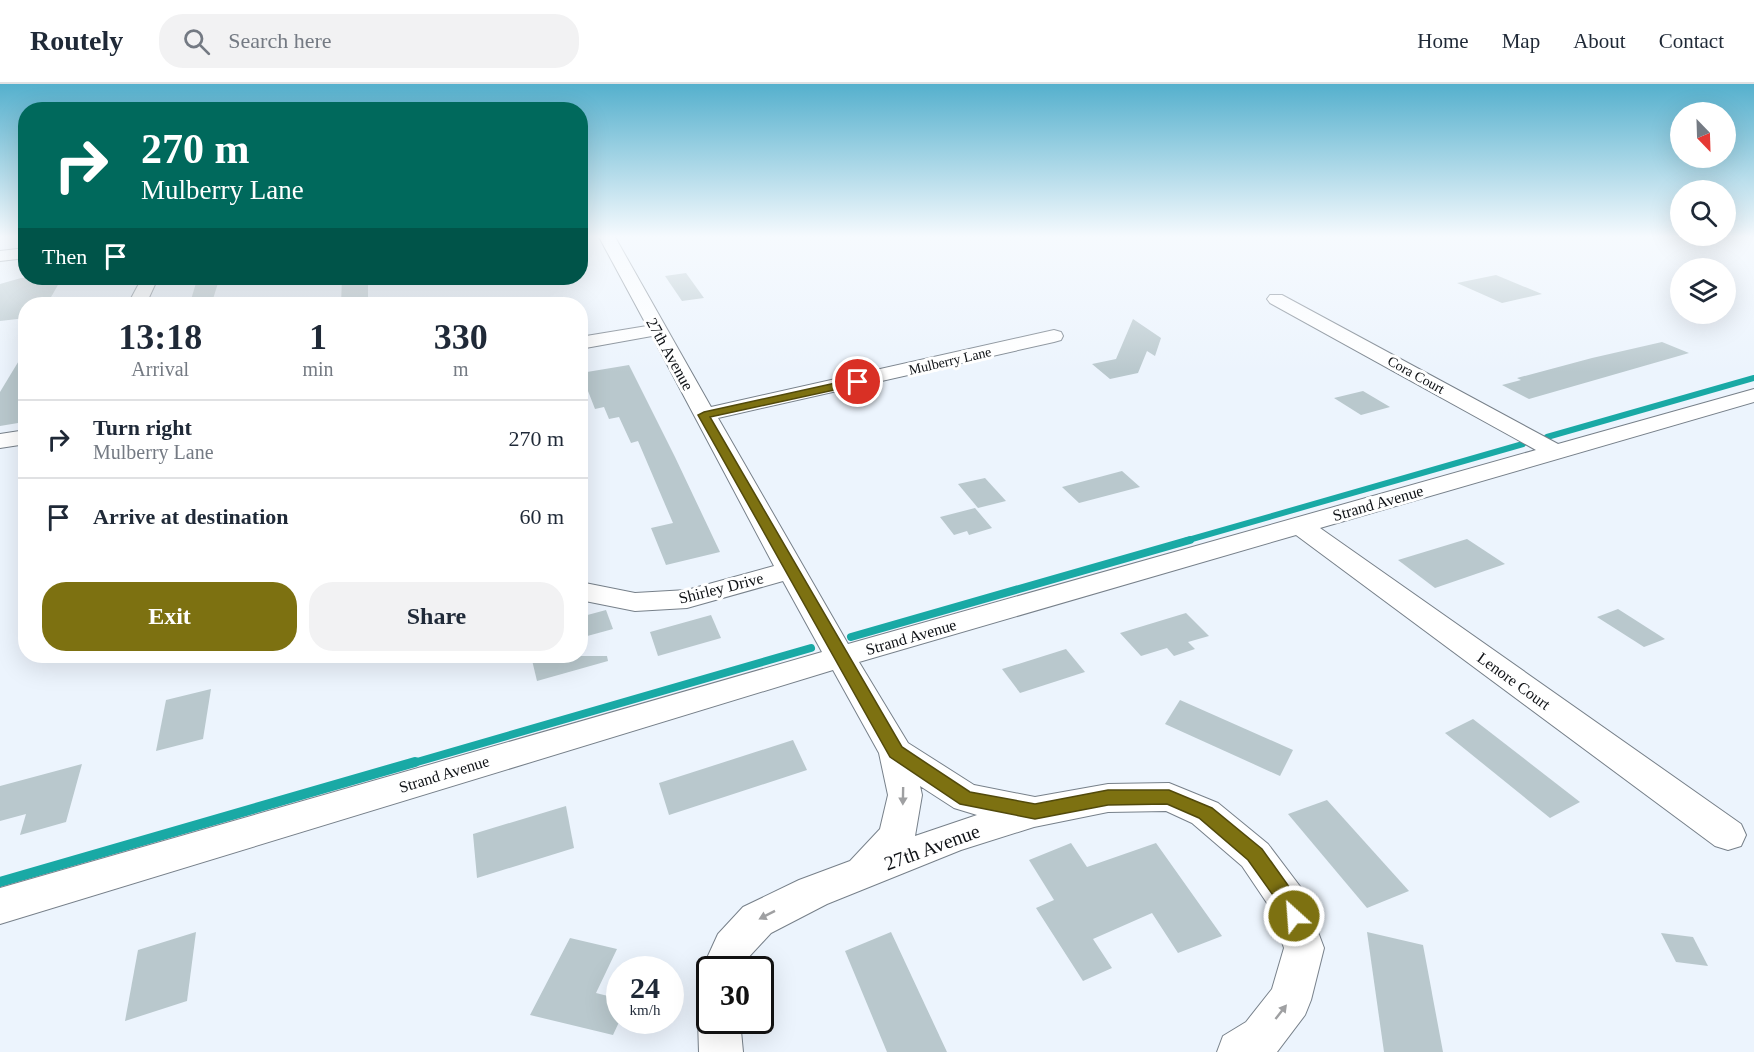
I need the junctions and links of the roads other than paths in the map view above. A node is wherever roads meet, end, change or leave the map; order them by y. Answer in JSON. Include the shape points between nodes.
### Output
{"nodes":[{"id":1,"x":631,"y":282,"type":"edge"},
{"id":2,"x":1276,"y":299,"type":"dead end"},
{"id":3,"x":656,"y":330,"type":"junction"},
{"id":4,"x":1054,"y":336,"type":"dead end"},
{"id":5,"x":588,"y":342,"type":"edge"},
{"id":6,"x":1750,"y":399,"type":"edge"},
{"id":7,"x":704,"y":415,"type":"junction"},
{"id":8,"x":18,"y":438,"type":"edge"},
{"id":9,"x":0,"y":441,"type":"edge"},
{"id":10,"x":1556,"y":452,"type":"junction"},
{"id":11,"x":1300,"y":526,"type":"junction"},
{"id":12,"x":790,"y":570,"type":"junction"},
{"id":13,"x":588,"y":593,"type":"edge"},
{"id":14,"x":840,"y":657,"type":"junction"},
{"id":15,"x":896,"y":752,"type":"junction"},
{"id":16,"x":1035,"y":812,"type":"junction"},
{"id":17,"x":1728,"y":835,"type":"dead end"},
{"id":18,"x":863,"y":873,"type":"junction"},
{"id":19,"x":0,"y":906,"type":"edge"},
{"id":20,"x":728,"y":956,"type":"edge"},
{"id":21,"x":720,"y":1034,"type":"edge"},
{"id":22,"x":721,"y":1052,"type":"edge"},
{"id":23,"x":1239,"y":1052,"type":"edge"}],
"edges":[{"from":1,"to":3,"type":"street","name":"27th Avenue"},
{"from":2,"to":10,"type":"street","name":"Cora Court"},
{"from":3,"to":5,"type":"street"},
{"from":3,"to":7,"type":"street","name":"27th Avenue"},
{"from":4,"to":7,"type":"street","name":"Mulberry Lane"},
{"from":6,"to":10,"type":"street","name":"Strand Avenue"},
{"from":7,"to":12,"type":"street","name":"27th Avenue"},
{"from":8,"to":9,"type":"street"},
{"from":10,"to":11,"type":"street","name":"Strand Avenue"},
{"from":11,"to":14,"type":"street","name":"Strand Avenue"},
{"from":11,"to":17,"type":"street","name":"Lenore Court"},
{"from":12,"to":13,"type":"street","name":"Shirley Drive","via":[[687,598],[635,602]]},
{"from":12,"to":14,"type":"street","name":"27th Avenue"},
{"from":14,"to":15,"type":"street","name":"27th Avenue"},
{"from":14,"to":19,"type":"street","name":"Strand Avenue"},
{"from":15,"to":16,"type":"street","name":"27th Avenue","via":[[966,798]]},
{"from":15,"to":18,"type":"street","name":"27th Avenue","one_way":true,"via":[[905,795],[897,836]]},
{"from":16,"to":18,"type":"street","name":"27th Avenue","via":[[952,837]]},
{"from":23,"to":16,"type":"street","name":"27th Avenue","one_way":true,"via":[[1261,1037],[1290,999],[1304,948],[1288,901],[1255,855],[1205,813],[1169,797],[1108,798]]},
{"from":18,"to":20,"type":"street","name":"27th Avenue","one_way":true,"via":[[757,920]]},
{"from":21,"to":22,"type":"street"}]}
